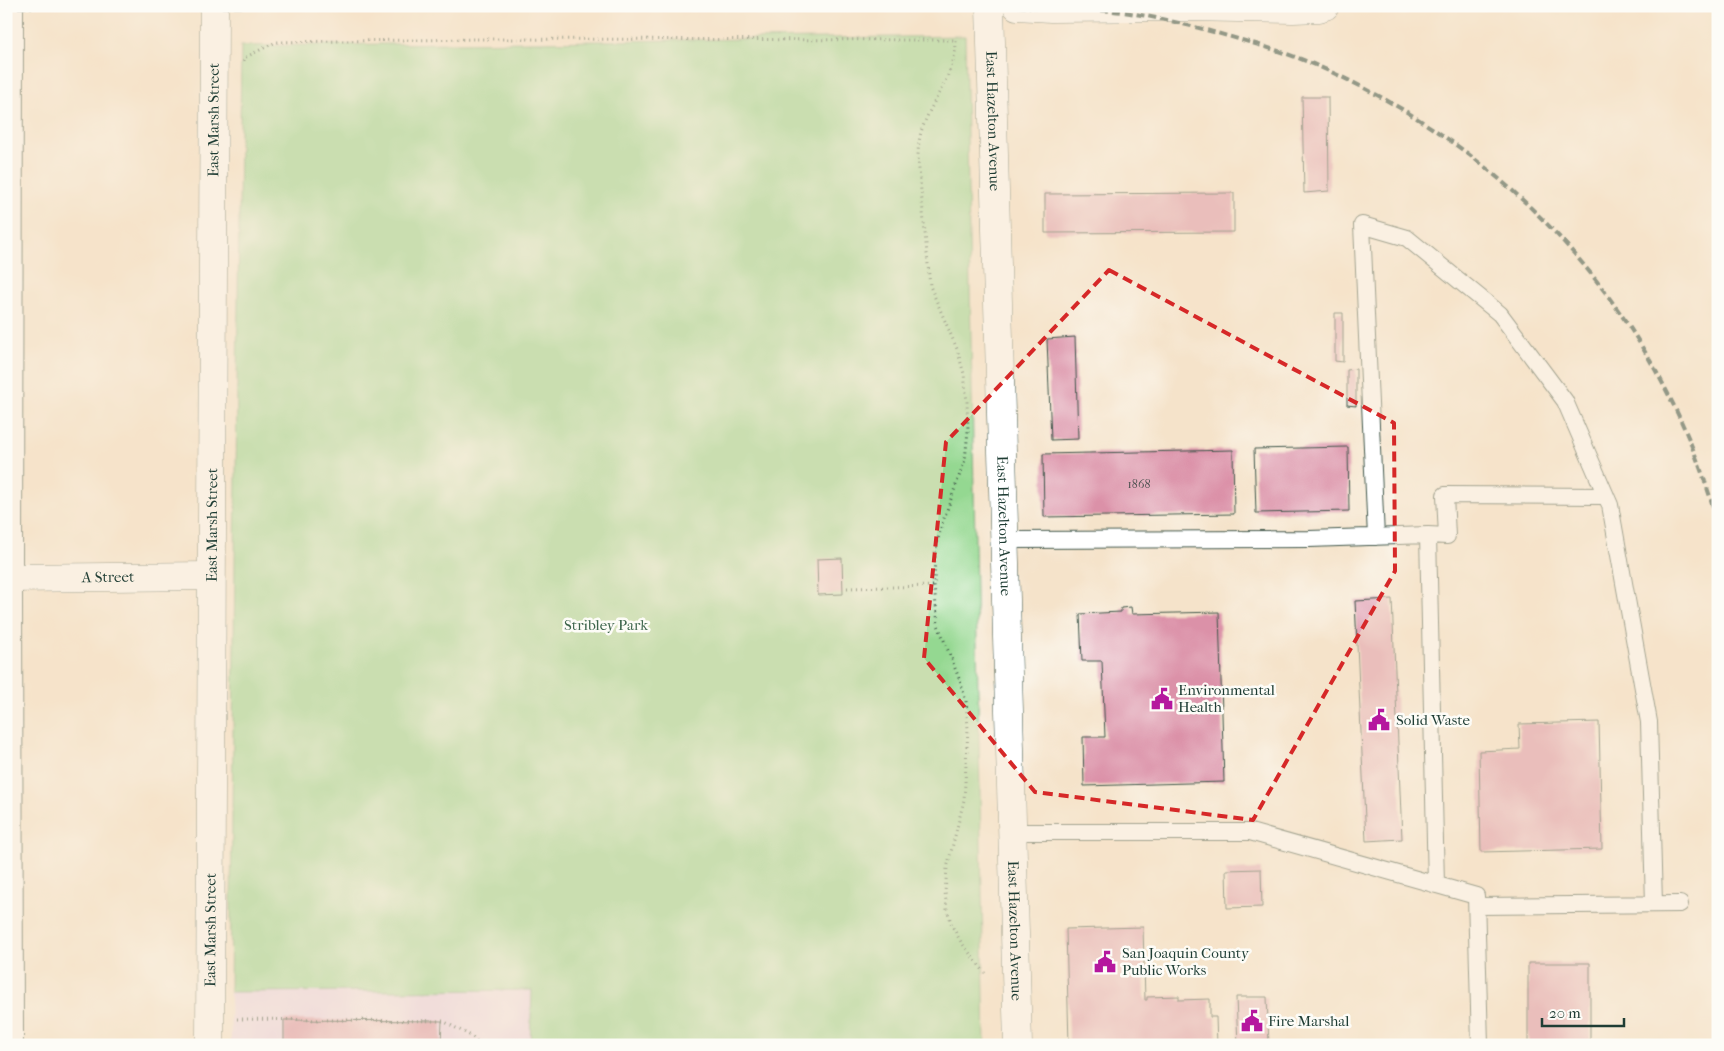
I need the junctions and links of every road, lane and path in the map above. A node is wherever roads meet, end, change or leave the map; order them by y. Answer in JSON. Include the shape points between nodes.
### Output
{"nodes":[{"id":1,"x":15,"y":6,"type":"edge"},
{"id":2,"x":214,"y":6,"type":"edge"},
{"id":3,"x":990,"y":6,"type":"edge"},
{"id":4,"x":1017,"y":6,"type":"edge"},
{"id":5,"x":1185,"y":6,"type":"edge"},
{"id":6,"x":1325,"y":6,"type":"edge"},
{"id":7,"x":243,"y":64,"type":"dead end"},
{"id":8,"x":1606,"y":496,"type":"junction"},
{"id":9,"x":1428,"y":535,"type":"junction"},
{"id":10,"x":1376,"y":537,"type":"junction"},
{"id":11,"x":1004,"y":540,"type":"junction"},
{"id":12,"x":211,"y":576,"type":"junction"},
{"id":13,"x":10,"y":578,"type":"edge"},
{"id":14,"x":934,"y":586,"type":"junction"},
{"id":15,"x":847,"y":588,"type":"dead end"},
{"id":16,"x":1012,"y":832,"type":"junction"},
{"id":17,"x":1436,"y":885,"type":"junction"},
{"id":18,"x":1654,"y":904,"type":"junction"},
{"id":19,"x":1680,"y":904,"type":"dead end"},
{"id":20,"x":1477,"y":906,"type":"junction"},
{"id":21,"x":985,"y":973,"type":"dead end"},
{"id":22,"x":237,"y":1010,"type":"dead end"},
{"id":23,"x":237,"y":1019,"type":"junction"},
{"id":24,"x":237,"y":1028,"type":"dead end"},
{"id":25,"x":15,"y":1045,"type":"edge"},
{"id":26,"x":210,"y":1045,"type":"edge"},
{"id":27,"x":482,"y":1045,"type":"edge"},
{"id":28,"x":1018,"y":1045,"type":"edge"},
{"id":29,"x":1480,"y":1045,"type":"edge"}],
"edges":[{"from":1,"to":13,"type":"lane"},
{"from":2,"to":12,"type":"street","name":"East Marsh Street"},
{"from":3,"to":11,"type":"street","name":"East Hazelton Avenue"},
{"from":4,"to":5,"type":"street"},
{"from":5,"to":6,"type":"street","via":[[1293,9]]},
{"from":7,"to":14,"type":"path","via":[[244,58],[276,42],[477,38],[956,40],[956,54],[923,126],[918,159],[930,286],[957,350],[967,402],[965,460],[935,551]]},
{"from":8,"to":9,"type":"lane","via":[[1446,494],[1447,536]]},
{"from":8,"to":10,"type":"lane","via":[[1566,401],[1500,314],[1407,238],[1362,225]]},
{"from":8,"to":18,"type":"lane","via":[[1649,722]]},
{"from":9,"to":10,"type":"lane"},
{"from":9,"to":17,"type":"lane"},
{"from":10,"to":11,"type":"lane"},
{"from":11,"to":16,"type":"street","name":"East Hazelton Avenue"},
{"from":12,"to":13,"type":"street","name":"A Street"},
{"from":12,"to":26,"type":"street","name":"East Marsh Street"},
{"from":13,"to":25,"type":"lane"},
{"from":14,"to":15,"type":"path"},
{"from":14,"to":21,"type":"path","via":[[938,625],[966,701],[968,728],[964,800],[947,868],[947,909],[961,942]]},
{"from":16,"to":17,"type":"lane","via":[[1250,832]]},
{"from":16,"to":28,"type":"street","name":"East Hazelton Avenue"},
{"from":17,"to":20,"type":"lane","via":[[1476,896]]},
{"from":18,"to":19,"type":"lane"},
{"from":18,"to":20,"type":"lane"},
{"from":20,"to":29,"type":"lane"},
{"from":22,"to":23,"type":"path"},
{"from":23,"to":24,"type":"path"},
{"from":23,"to":27,"type":"path","via":[[443,1021]]}]}
